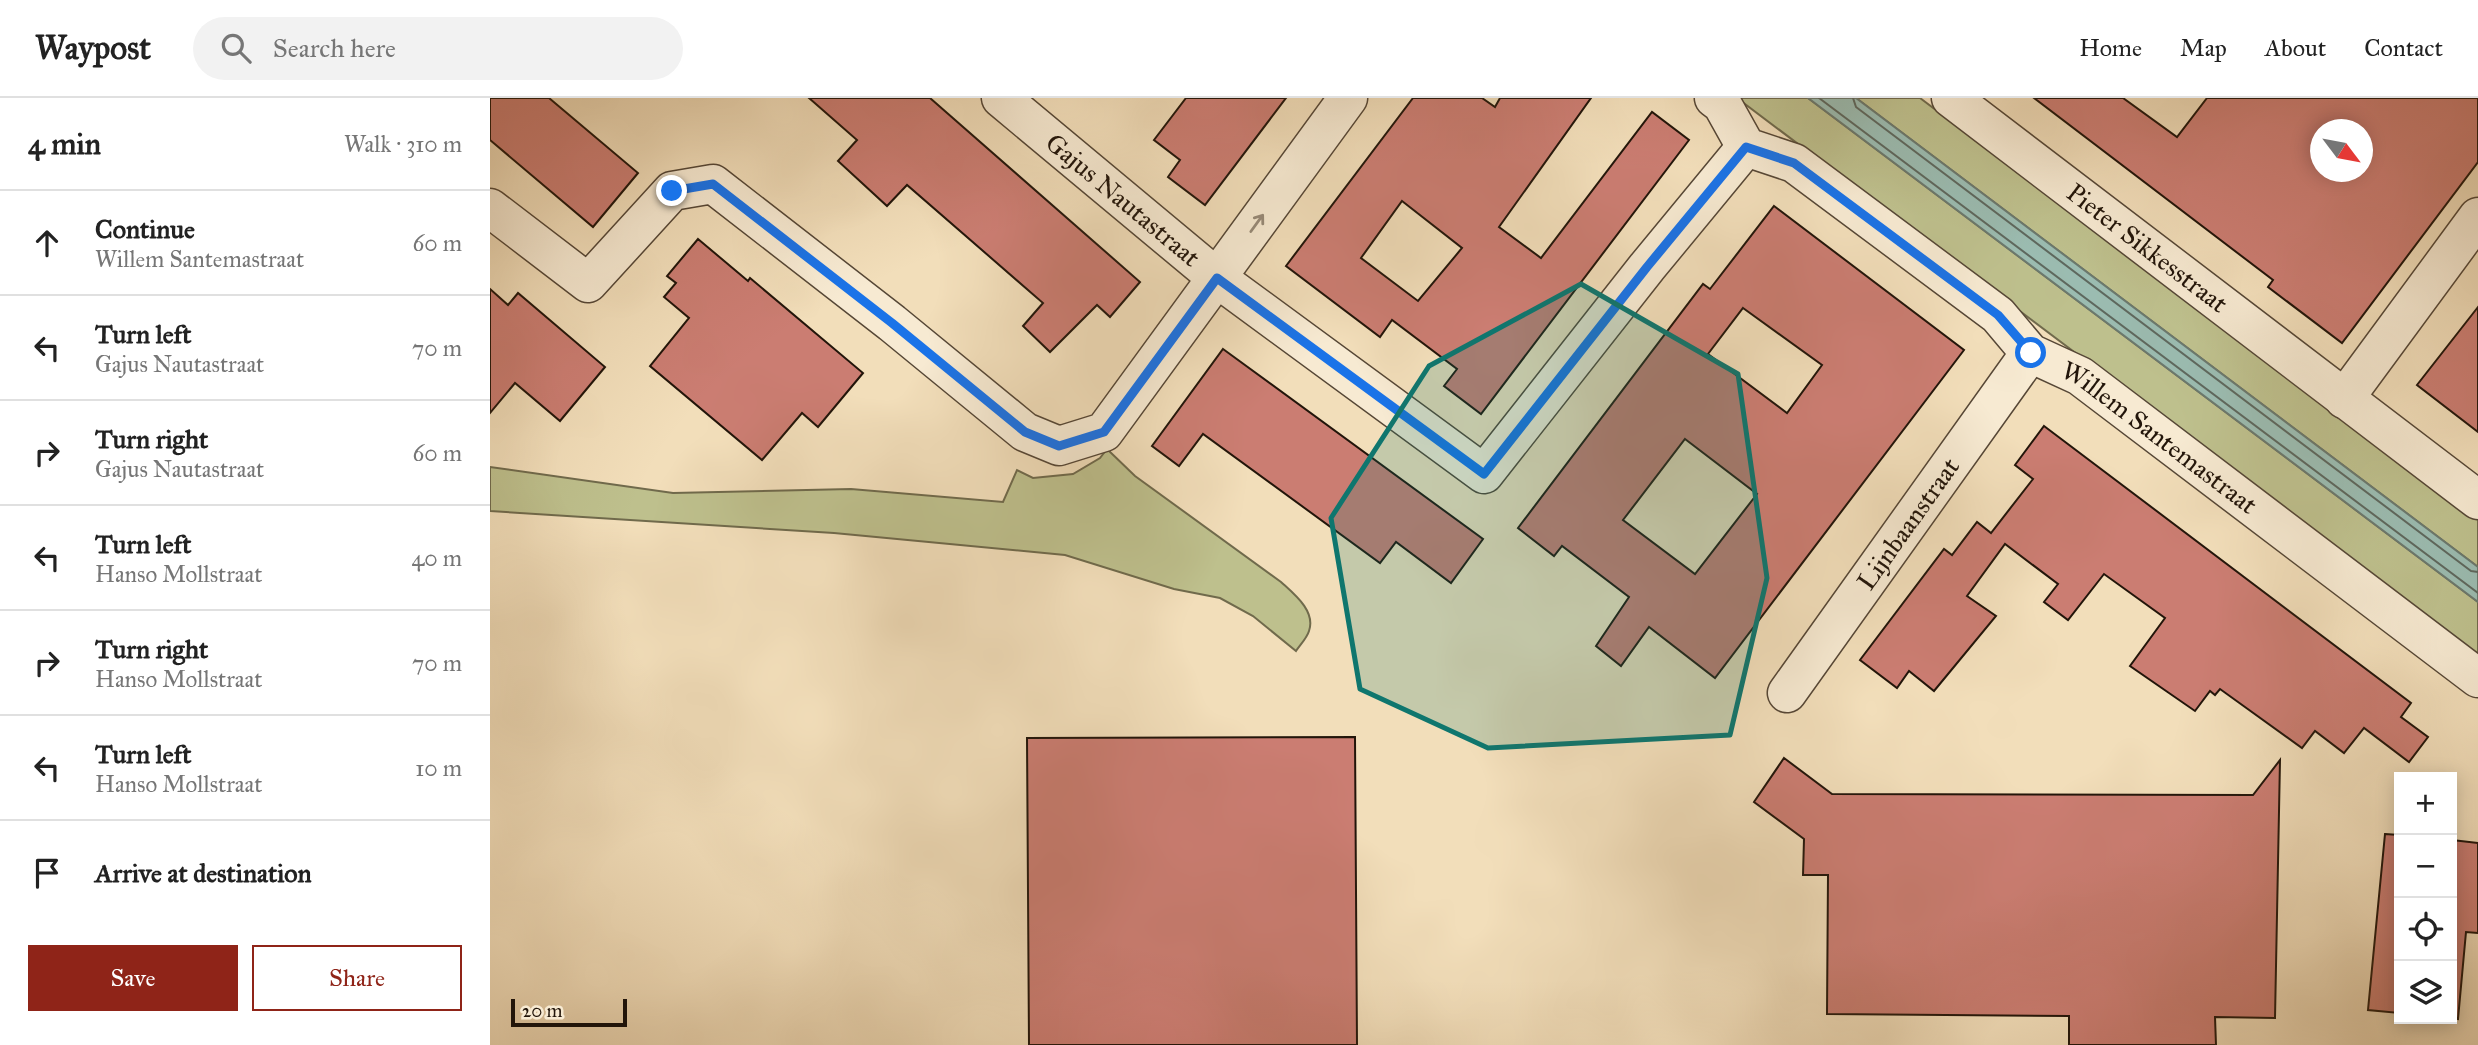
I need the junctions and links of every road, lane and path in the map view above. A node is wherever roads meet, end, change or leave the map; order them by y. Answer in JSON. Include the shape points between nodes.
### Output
{"nodes":[{"id":1,"x":1001,"y":98,"type":"edge"},
{"id":2,"x":1348,"y":98,"type":"edge"},
{"id":3,"x":1713,"y":98,"type":"edge"},
{"id":4,"x":1951,"y":98,"type":"edge"},
{"id":5,"x":1746,"y":147,"type":"junction"},
{"id":6,"x":490,"y":208,"type":"edge"},
{"id":7,"x":2478,"y":217,"type":"edge"},
{"id":8,"x":1217,"y":278,"type":"junction"},
{"id":9,"x":2031,"y":353,"type":"junction"},
{"id":10,"x":2344,"y":399,"type":"junction"},
{"id":11,"x":2478,"y":500,"type":"edge"},
{"id":12,"x":2478,"y":678,"type":"edge"},
{"id":13,"x":1787,"y":693,"type":"dead end"}],
"edges":[{"from":1,"to":8,"type":"street","name":"Gajus Nautastraat"},
{"from":8,"to":2,"type":"street","one_way":true},
{"from":3,"to":5,"type":"street","via":[[1722,104]]},
{"from":4,"to":10,"type":"street","name":"Pieter Sikkesstraat"},
{"from":5,"to":8,"type":"street","name":"Gajus Nautastraat","via":[[1484,474]]},
{"from":5,"to":9,"type":"street","name":"Willem Santemastraat","via":[[1794,163],[1998,315]]},
{"from":6,"to":8,"type":"street","via":[[588,284],[672,191],[713,184],[1025,432],[1059,446],[1104,432]]},
{"from":7,"to":10,"type":"street"},
{"from":9,"to":12,"type":"street","name":"Willem Santemastraat","via":[[2080,376]]},
{"from":9,"to":13,"type":"street","name":"Lijnbaanstraat"},
{"from":10,"to":11,"type":"street","name":"Pieter Sikkesstraat"}]}
